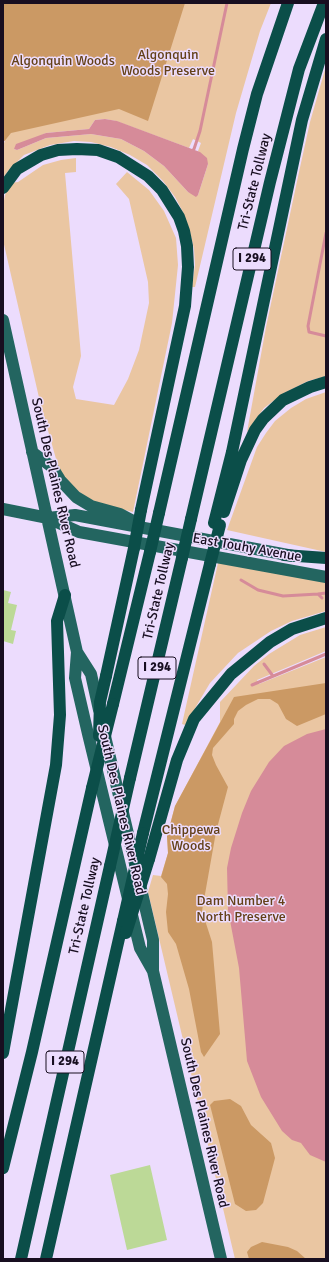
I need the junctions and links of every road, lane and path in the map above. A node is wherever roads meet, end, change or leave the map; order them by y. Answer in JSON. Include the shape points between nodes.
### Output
{"nodes":[{"id":1,"x":288,"y":3,"type":"edge"},
{"id":2,"x":324,"y":3,"type":"edge"},
{"id":3,"x":326,"y":40,"type":"edge"},
{"id":4,"x":3,"y":188,"type":"edge"},
{"id":5,"x":3,"y":320,"type":"edge"},
{"id":6,"x":326,"y":382,"type":"edge"},
{"id":7,"x":32,"y":452,"type":"junction"},
{"id":8,"x":3,"y":509,"type":"edge"},
{"id":9,"x":48,"y":518,"type":"junction"},
{"id":10,"x":217,"y":524,"type":"junction"},
{"id":11,"x":149,"y":529,"type":"junction"},
{"id":12,"x":284,"y":555,"type":"junction"},
{"id":13,"x":326,"y":558,"type":"edge"},
{"id":14,"x":326,"y":563,"type":"edge"},
{"id":15,"x":326,"y":577,"type":"edge"},
{"id":16,"x":65,"y":595,"type":"junction"},
{"id":17,"x":326,"y":618,"type":"edge"},
{"id":18,"x":77,"y":652,"type":"junction"},
{"id":19,"x":98,"y":758,"type":"junction"},
{"id":20,"x":153,"y":971,"type":"junction"},
{"id":21,"x":104,"y":1005,"type":"junction"},
{"id":22,"x":3,"y":1053,"type":"edge"},
{"id":23,"x":3,"y":1168,"type":"edge"},
{"id":24,"x":21,"y":1259,"type":"edge"},
{"id":25,"x":46,"y":1259,"type":"edge"},
{"id":26,"x":221,"y":1259,"type":"edge"}],
"edges":[{"from":1,"to":19,"type":"highway","name":"Tri-State Tollway","number":"I 294","bridge":true,"via":[[269,57],[247,135],[150,552]]},
{"from":2,"to":24,"type":"highway","name":"Tri-State Tollway","number":"I 294","bridge":true,"via":[[299,69],[270,182],[130,778]]},
{"from":3,"to":10,"type":"highway","via":[[302,120]]},
{"from":4,"to":19,"type":"highway","bridge":true,"via":[[17,169],[42,155],[77,148],[98,150],[118,157],[148,176],[162,190],[179,218],[187,246],[188,267],[184,306],[100,702]]},
{"from":5,"to":7,"type":"main road","name":"South Des Plaines River Road"},
{"from":6,"to":10,"type":"highway","via":[[283,400],[263,419],[255,430]]},
{"from":7,"to":9,"type":"main road","name":"South Des Plaines River Road"},
{"from":7,"to":11,"type":"main road","via":[[52,467],[76,497],[91,506],[120,514]]},
{"from":8,"to":9,"type":"main road","name":"East Touhy Avenue"},
{"from":9,"to":11,"type":"main road","name":"East Touhy Avenue","via":[[74,515]]},
{"from":9,"to":15,"type":"main road","name":"East Touhy Avenue","via":[[79,532]]},
{"from":9,"to":16,"type":"main road","name":"South Des Plaines River Road"},
{"from":10,"to":21,"type":"highway","bridge":true,"via":[[178,672],[170,721]]},
{"from":11,"to":12,"type":"main road","name":"East Touhy Avenue"},
{"from":12,"to":13,"type":"highway"},
{"from":12,"to":14,"type":"main road","name":"East Touhy Avenue"},
{"from":16,"to":18,"type":"main road","name":"South Des Plaines River Road"},
{"from":16,"to":22,"type":"highway","via":[[57,621],[60,715],[56,765]]},
{"from":17,"to":21,"type":"highway","bridge":true,"via":[[292,629],[270,642],[231,674],[194,719],[177,760]]},
{"from":18,"to":20,"type":"main road","name":"South Des Plaines River Road","via":[[91,674],[153,940]]},
{"from":18,"to":20,"type":"main road","name":"South Des Plaines River Road","via":[[75,678],[125,895],[140,948]]},
{"from":19,"to":23,"type":"highway","name":"Tri-State Tollway","number":"I 294","bridge":true,"via":[[32,1052]]},
{"from":20,"to":26,"type":"main road","name":"South Des Plaines River Road"},
{"from":21,"to":25,"type":"highway"}]}
